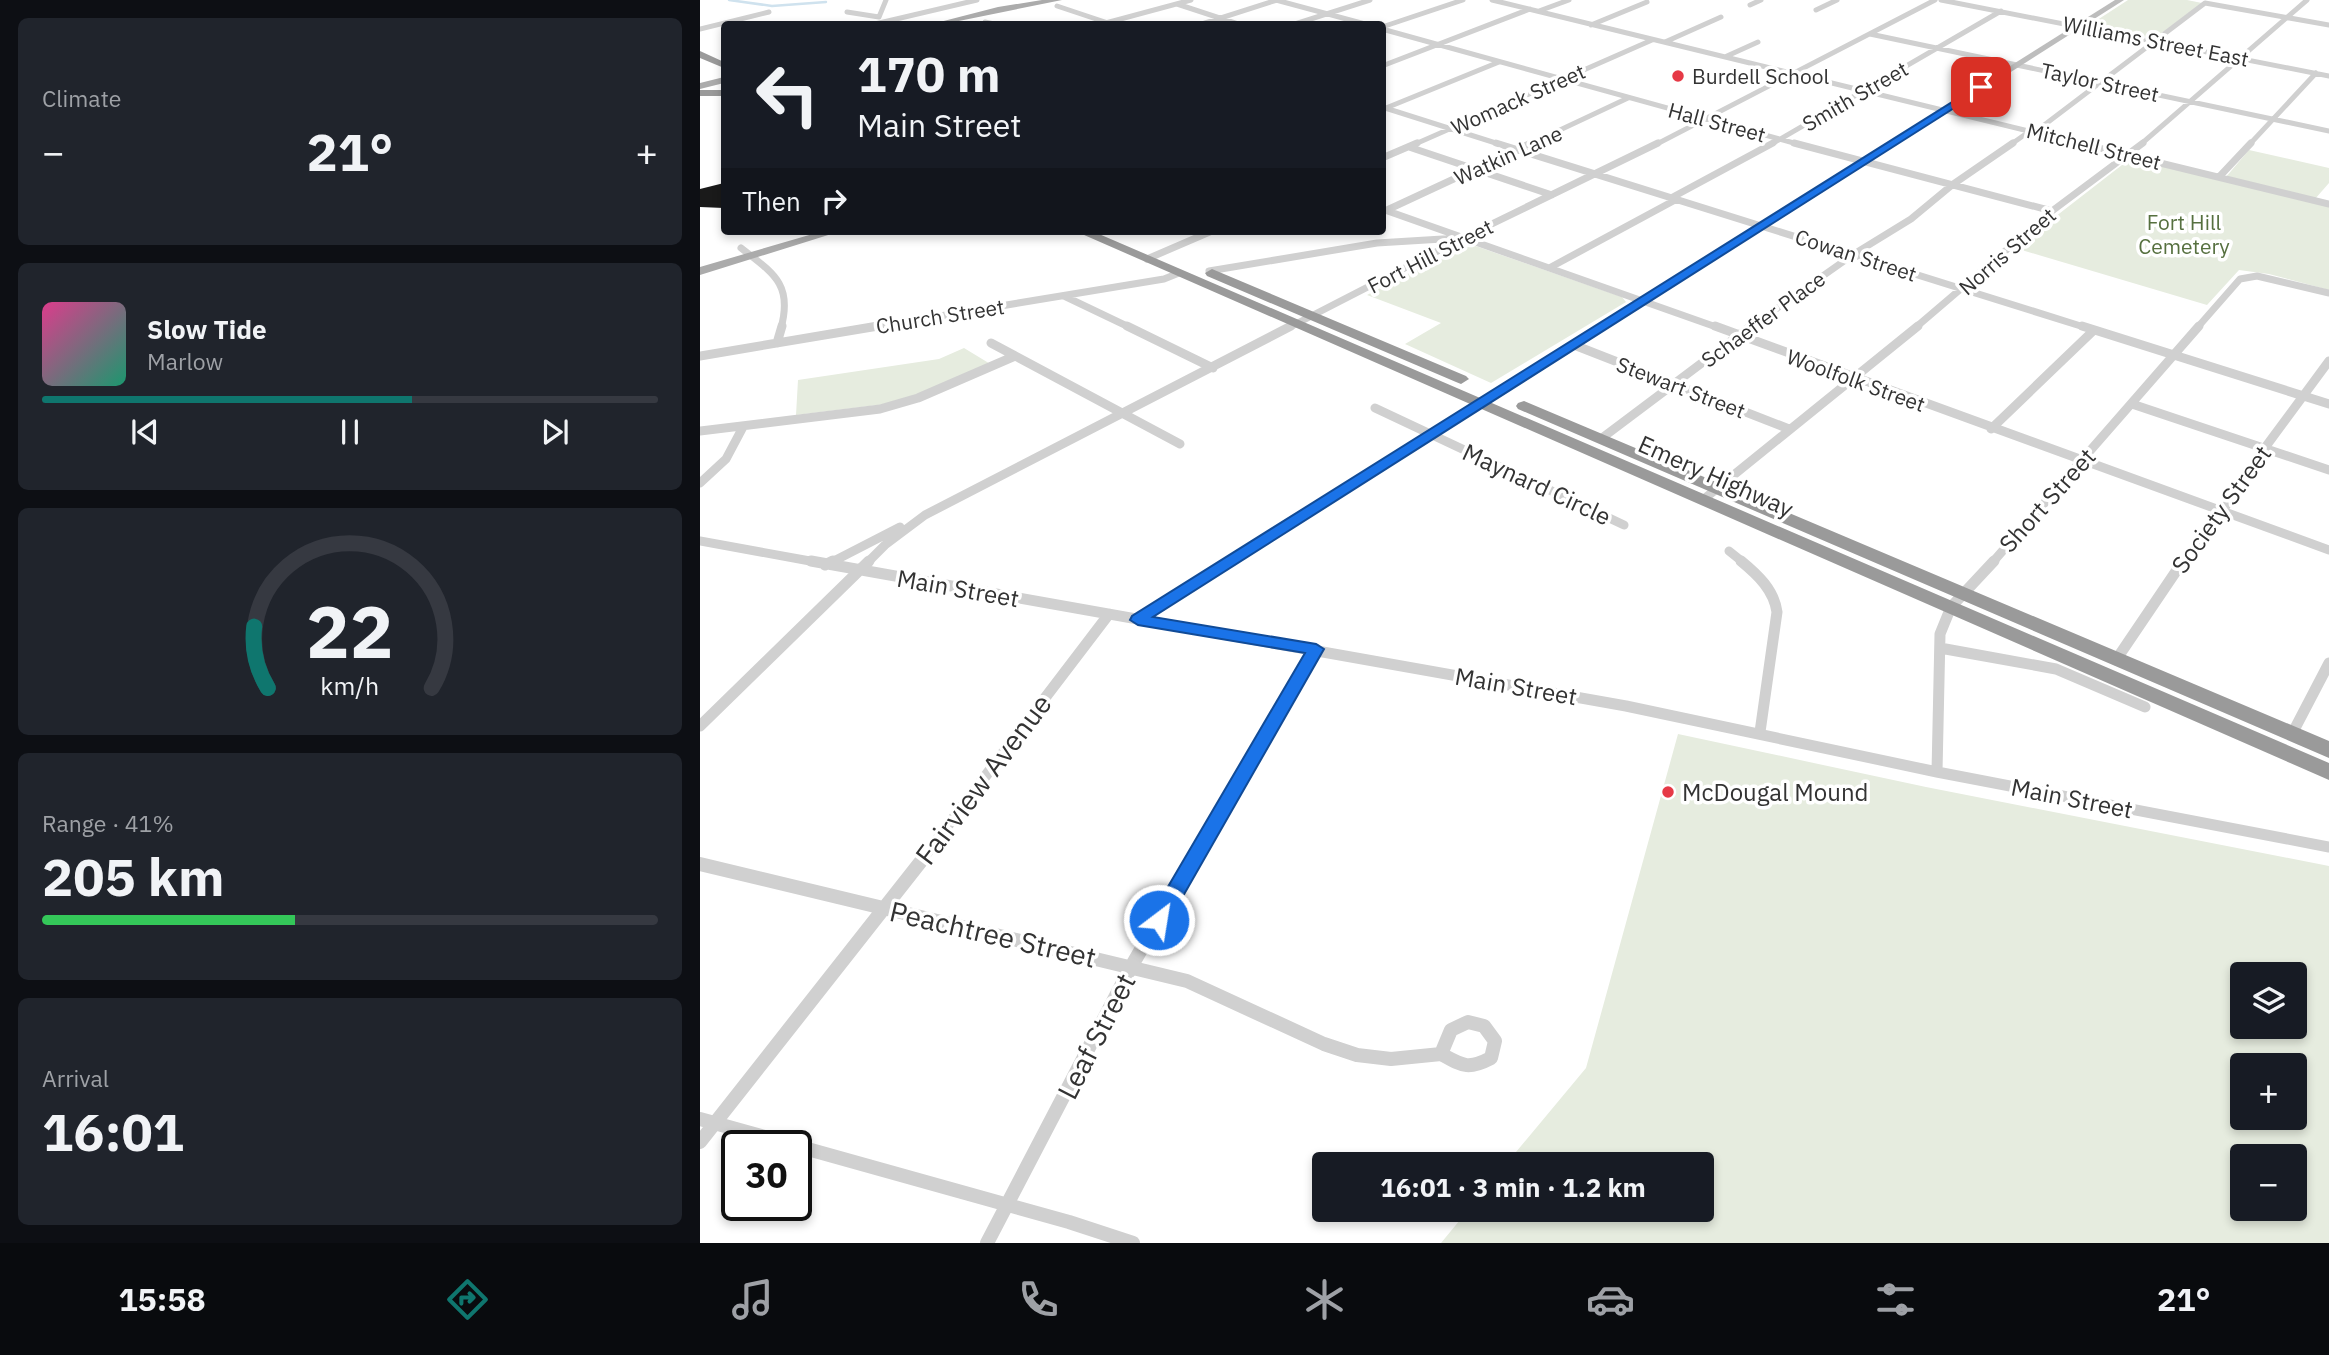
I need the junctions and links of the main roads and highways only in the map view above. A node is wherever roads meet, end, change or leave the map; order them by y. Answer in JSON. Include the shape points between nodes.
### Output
{"nodes":[{"id":1,"x":1017,"y":0,"type":"edge"},
{"id":2,"x":1005,"y":1,"type":"edge"},
{"id":3,"x":1057,"y":3,"type":"edge"},
{"id":4,"x":932,"y":21,"type":"edge"},
{"id":5,"x":948,"y":21,"type":"edge"},
{"id":6,"x":700,"y":54,"type":"edge"},
{"id":7,"x":721,"y":64,"type":"edge"},
{"id":8,"x":721,"y":79,"type":"edge"},
{"id":9,"x":700,"y":84,"type":"edge"},
{"id":10,"x":700,"y":93,"type":"edge"},
{"id":11,"x":721,"y":93,"type":"edge"},
{"id":12,"x":791,"y":235,"type":"edge"},
{"id":13,"x":818,"y":235,"type":"edge"},
{"id":14,"x":1090,"y":235,"type":"edge"},
{"id":15,"x":1124,"y":235,"type":"edge"},
{"id":16,"x":746,"y":252,"type":"junction"},
{"id":17,"x":700,"y":260,"type":"edge"},
{"id":18,"x":700,"y":271,"type":"edge"},
{"id":19,"x":1313,"y":317,"type":"joint"},
{"id":20,"x":1490,"y":398,"type":"junction"},
{"id":21,"x":1711,"y":493,"type":"junction"},
{"id":22,"x":1956,"y":600,"type":"junction"},
{"id":23,"x":2329,"y":750,"type":"edge"},
{"id":24,"x":2329,"y":772,"type":"edge"}],
"edges":[{"from":1,"to":2,"type":"main road"},
{"from":2,"to":4,"type":"main road"},
{"from":3,"to":5,"type":"main road","via":[[998,9]]},
{"from":6,"to":7,"type":"highway"},
{"from":8,"to":9,"type":"main road"},
{"from":10,"to":11,"type":"highway"},
{"from":12,"to":16,"type":"main road"},
{"from":13,"to":16,"type":"main road"},
{"from":14,"to":20,"type":"highway","name":"Emery Highway","via":[[1297,325]]},
{"from":15,"to":19,"type":"highway","name":"Emery Highway"},
{"from":16,"to":17,"type":"main road"},
{"from":16,"to":18,"type":"main road"},
{"from":19,"to":20,"type":"highway","name":"Emery Highway"},
{"from":20,"to":21,"type":"highway","name":"Emery Highway"},
{"from":20,"to":21,"type":"highway","name":"Emery Highway","via":[[1601,439]]},
{"from":21,"to":22,"type":"highway","name":"Emery Highway"},
{"from":22,"to":23,"type":"highway","name":"Emery Highway","via":[[2116,660]]},
{"from":22,"to":24,"type":"highway","name":"Emery Highway"}]}
